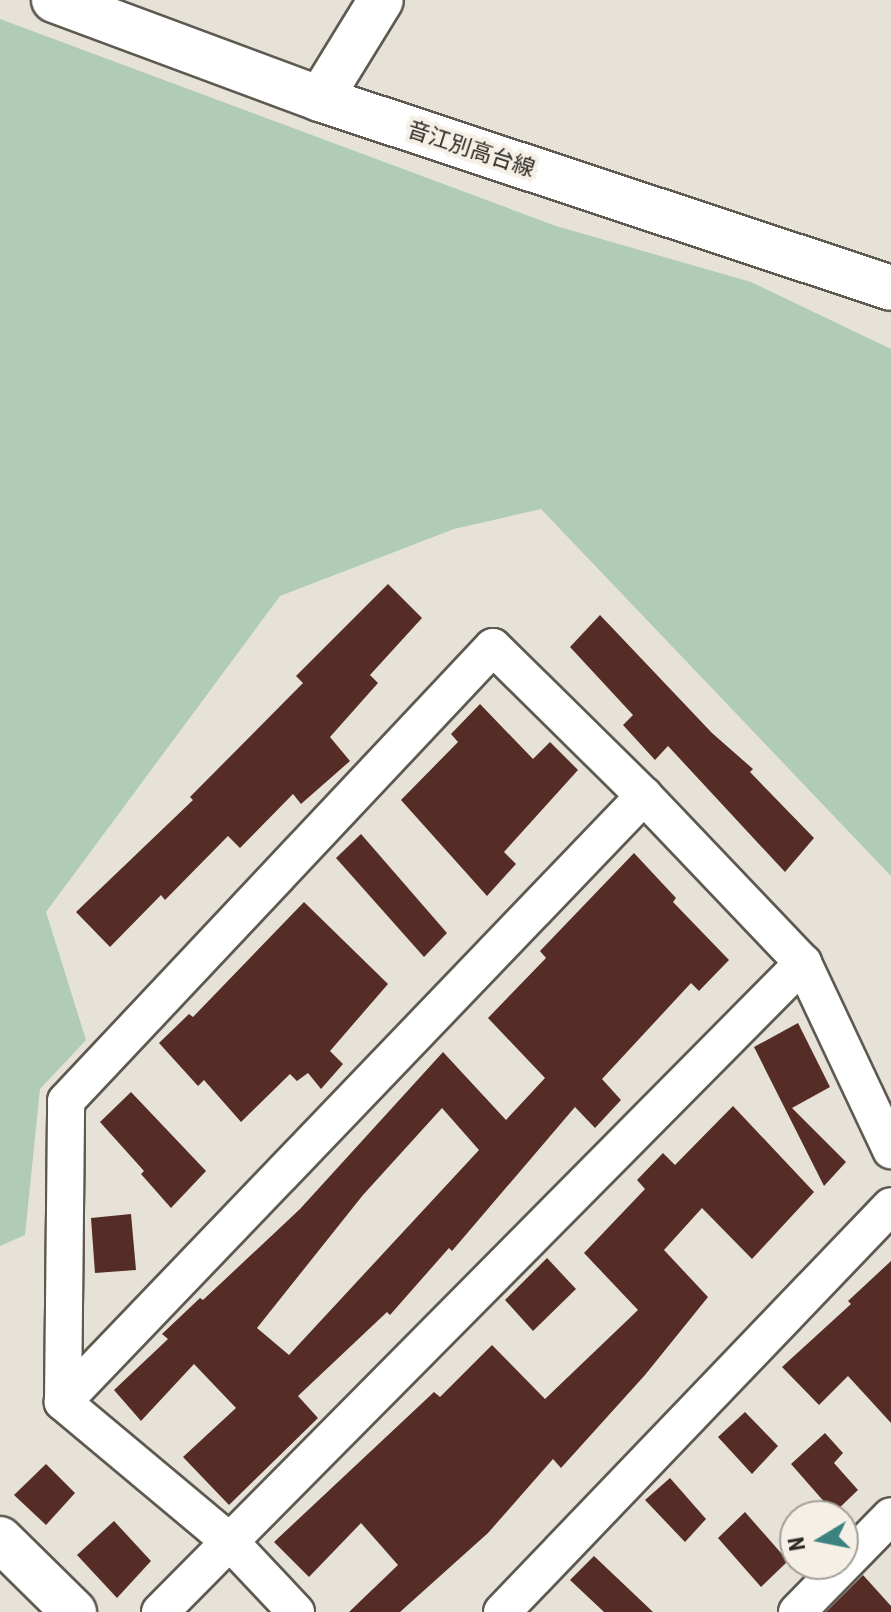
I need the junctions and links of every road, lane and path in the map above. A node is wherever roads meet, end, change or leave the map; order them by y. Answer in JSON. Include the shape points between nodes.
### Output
{"nodes":[{"id":1,"x":54,"y":0,"type":"edge"},
{"id":2,"x":381,"y":0,"type":"edge"},
{"id":3,"x":320,"y":99,"type":"junction"},
{"id":4,"x":891,"y":288,"type":"edge"},
{"id":5,"x":644,"y":796,"type":"junction"},
{"id":6,"x":803,"y":963,"type":"junction"},
{"id":7,"x":891,"y":1150,"type":"edge"},
{"id":8,"x":891,"y":1206,"type":"edge"},
{"id":9,"x":63,"y":1402,"type":"junction"},
{"id":10,"x":891,"y":1516,"type":"edge"},
{"id":11,"x":0,"y":1539,"type":"edge"},
{"id":12,"x":229,"y":1541,"type":"junction"},
{"id":13,"x":74,"y":1612,"type":"edge"},
{"id":14,"x":160,"y":1612,"type":"edge"},
{"id":15,"x":296,"y":1612,"type":"edge"},
{"id":16,"x":502,"y":1612,"type":"edge"},
{"id":17,"x":797,"y":1612,"type":"edge"}],
"edges":[{"from":1,"to":3,"type":"street","name":"音江別高台線"},
{"from":2,"to":3,"type":"street"},
{"from":3,"to":4,"type":"street","name":"音江別高台線"},
{"from":5,"to":6,"type":"street"},
{"from":5,"to":9,"type":"street"},
{"from":5,"to":9,"type":"street","via":[[493,647],[66,1101]]},
{"from":6,"to":7,"type":"street"},
{"from":6,"to":12,"type":"street"},
{"from":8,"to":16,"type":"street"},
{"from":9,"to":12,"type":"street"},
{"from":10,"to":17,"type":"street"},
{"from":11,"to":13,"type":"street"},
{"from":12,"to":14,"type":"street"},
{"from":12,"to":15,"type":"street"}]}
